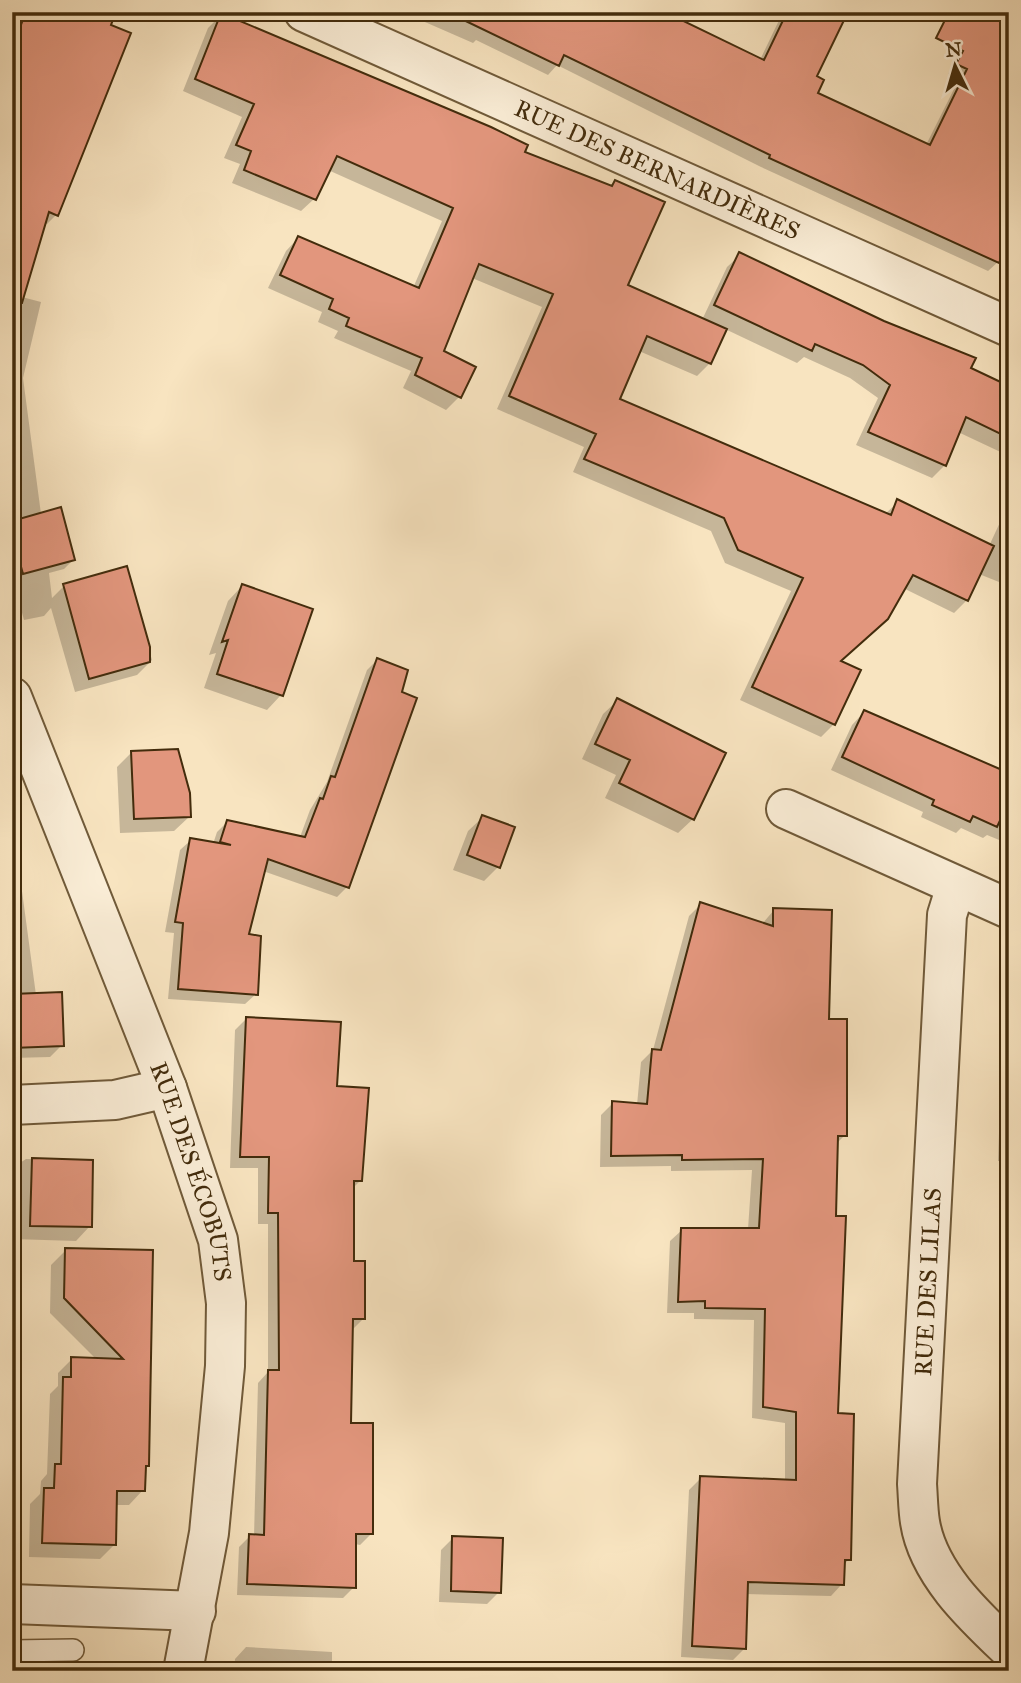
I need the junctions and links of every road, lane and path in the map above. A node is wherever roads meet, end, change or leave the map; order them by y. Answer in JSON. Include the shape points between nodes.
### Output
{"nodes":[{"id":1,"x":304,"y":12,"type":"edge"},
{"id":2,"x":1009,"y":327,"type":"edge"},
{"id":3,"x":12,"y":697,"type":"edge"},
{"id":4,"x":786,"y":809,"type":"dead end"},
{"id":5,"x":956,"y":886,"type":"junction"},
{"id":6,"x":1009,"y":909,"type":"edge"},
{"id":7,"x":167,"y":1088,"type":"junction"},
{"id":8,"x":12,"y":1105,"type":"edge"},
{"id":9,"x":12,"y":1604,"type":"edge"},
{"id":10,"x":196,"y":1611,"type":"junction"},
{"id":11,"x":1009,"y":1649,"type":"edge"},
{"id":12,"x":73,"y":1650,"type":"dead end"},
{"id":13,"x":12,"y":1651,"type":"edge"},
{"id":14,"x":183,"y":1671,"type":"edge"}],
"edges":[{"from":1,"to":2,"type":"street","name":"RUE DES BERNARDIÈRES"},
{"from":3,"to":7,"type":"street","name":"RUE DES ÉCOBUTS"},
{"from":4,"to":5,"type":"street"},
{"from":5,"to":6,"type":"street"},
{"from":5,"to":11,"type":"street","name":"RUE DES LILAS","via":[[947,915],[917,1484],[920,1523],[930,1556],[975,1618]]},
{"from":7,"to":8,"type":"street","via":[[115,1100]]},
{"from":7,"to":10,"type":"street","name":"RUE DES ÉCOBUTS","via":[[218,1240],[226,1303],[225,1366],[209,1533]]},
{"from":9,"to":10,"type":"street"},
{"from":10,"to":14,"type":"street","name":"RUE DES ÉCOBUTS"},
{"from":12,"to":13,"type":"lane"}]}
